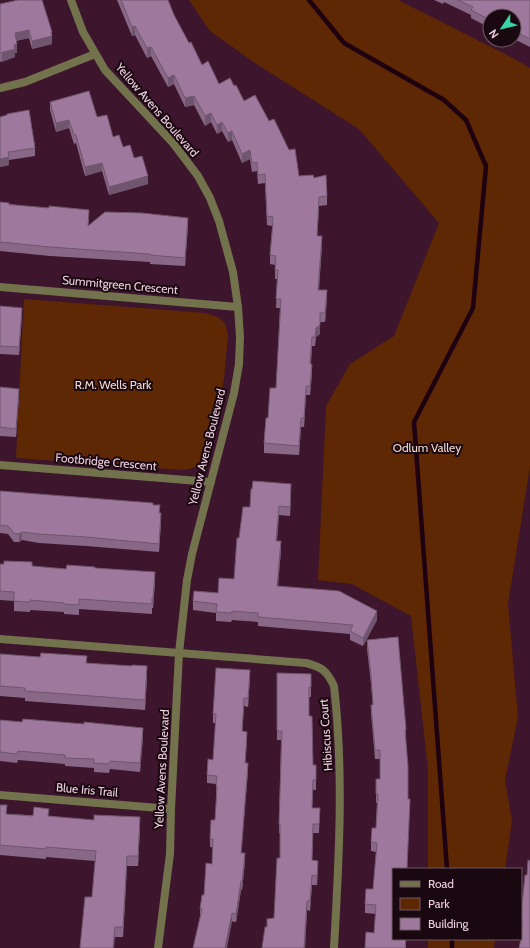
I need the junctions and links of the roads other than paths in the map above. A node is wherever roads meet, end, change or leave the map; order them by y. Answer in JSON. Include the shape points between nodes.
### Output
{"nodes":[{"id":1,"x":71,"y":0,"type":"edge"},
{"id":2,"x":95,"y":54,"type":"junction"},
{"id":3,"x":0,"y":88,"type":"edge"},
{"id":4,"x":0,"y":287,"type":"edge"},
{"id":5,"x":238,"y":307,"type":"junction"},
{"id":6,"x":0,"y":465,"type":"edge"},
{"id":7,"x":211,"y":482,"type":"junction"},
{"id":8,"x":0,"y":639,"type":"edge"},
{"id":9,"x":179,"y":653,"type":"junction"},
{"id":10,"x":0,"y":795,"type":"edge"},
{"id":11,"x":171,"y":809,"type":"junction"},
{"id":12,"x":158,"y":948,"type":"edge"},
{"id":13,"x":334,"y":948,"type":"edge"}],
"edges":[{"from":1,"to":2,"type":"street","name":"Yellow Avens Boulevard","via":[[83,32]]},
{"from":2,"to":3,"type":"street","via":[[25,82]]},
{"from":2,"to":5,"type":"street","name":"Yellow Avens Boulevard","via":[[105,70],[173,143],[198,176],[210,198],[224,238],[233,272]]},
{"from":4,"to":5,"type":"street","name":"Summitgreen Crescent"},
{"from":5,"to":7,"type":"street","name":"Yellow Avens Boulevard","via":[[240,337],[237,379]]},
{"from":6,"to":7,"type":"street","name":"Footbridge Crescent"},
{"from":7,"to":9,"type":"street","name":"Yellow Avens Boulevard","via":[[187,580]]},
{"from":8,"to":9,"type":"street"},
{"from":9,"to":11,"type":"street","name":"Yellow Avens Boulevard"},
{"from":9,"to":13,"type":"street","name":"Hibiscus Court","via":[[306,663],[318,666],[329,674],[334,686],[340,775]]},
{"from":10,"to":11,"type":"street","name":"Blue Iris Trail"},
{"from":11,"to":12,"type":"street","name":"Yellow Avens Boulevard","via":[[170,854]]}]}
